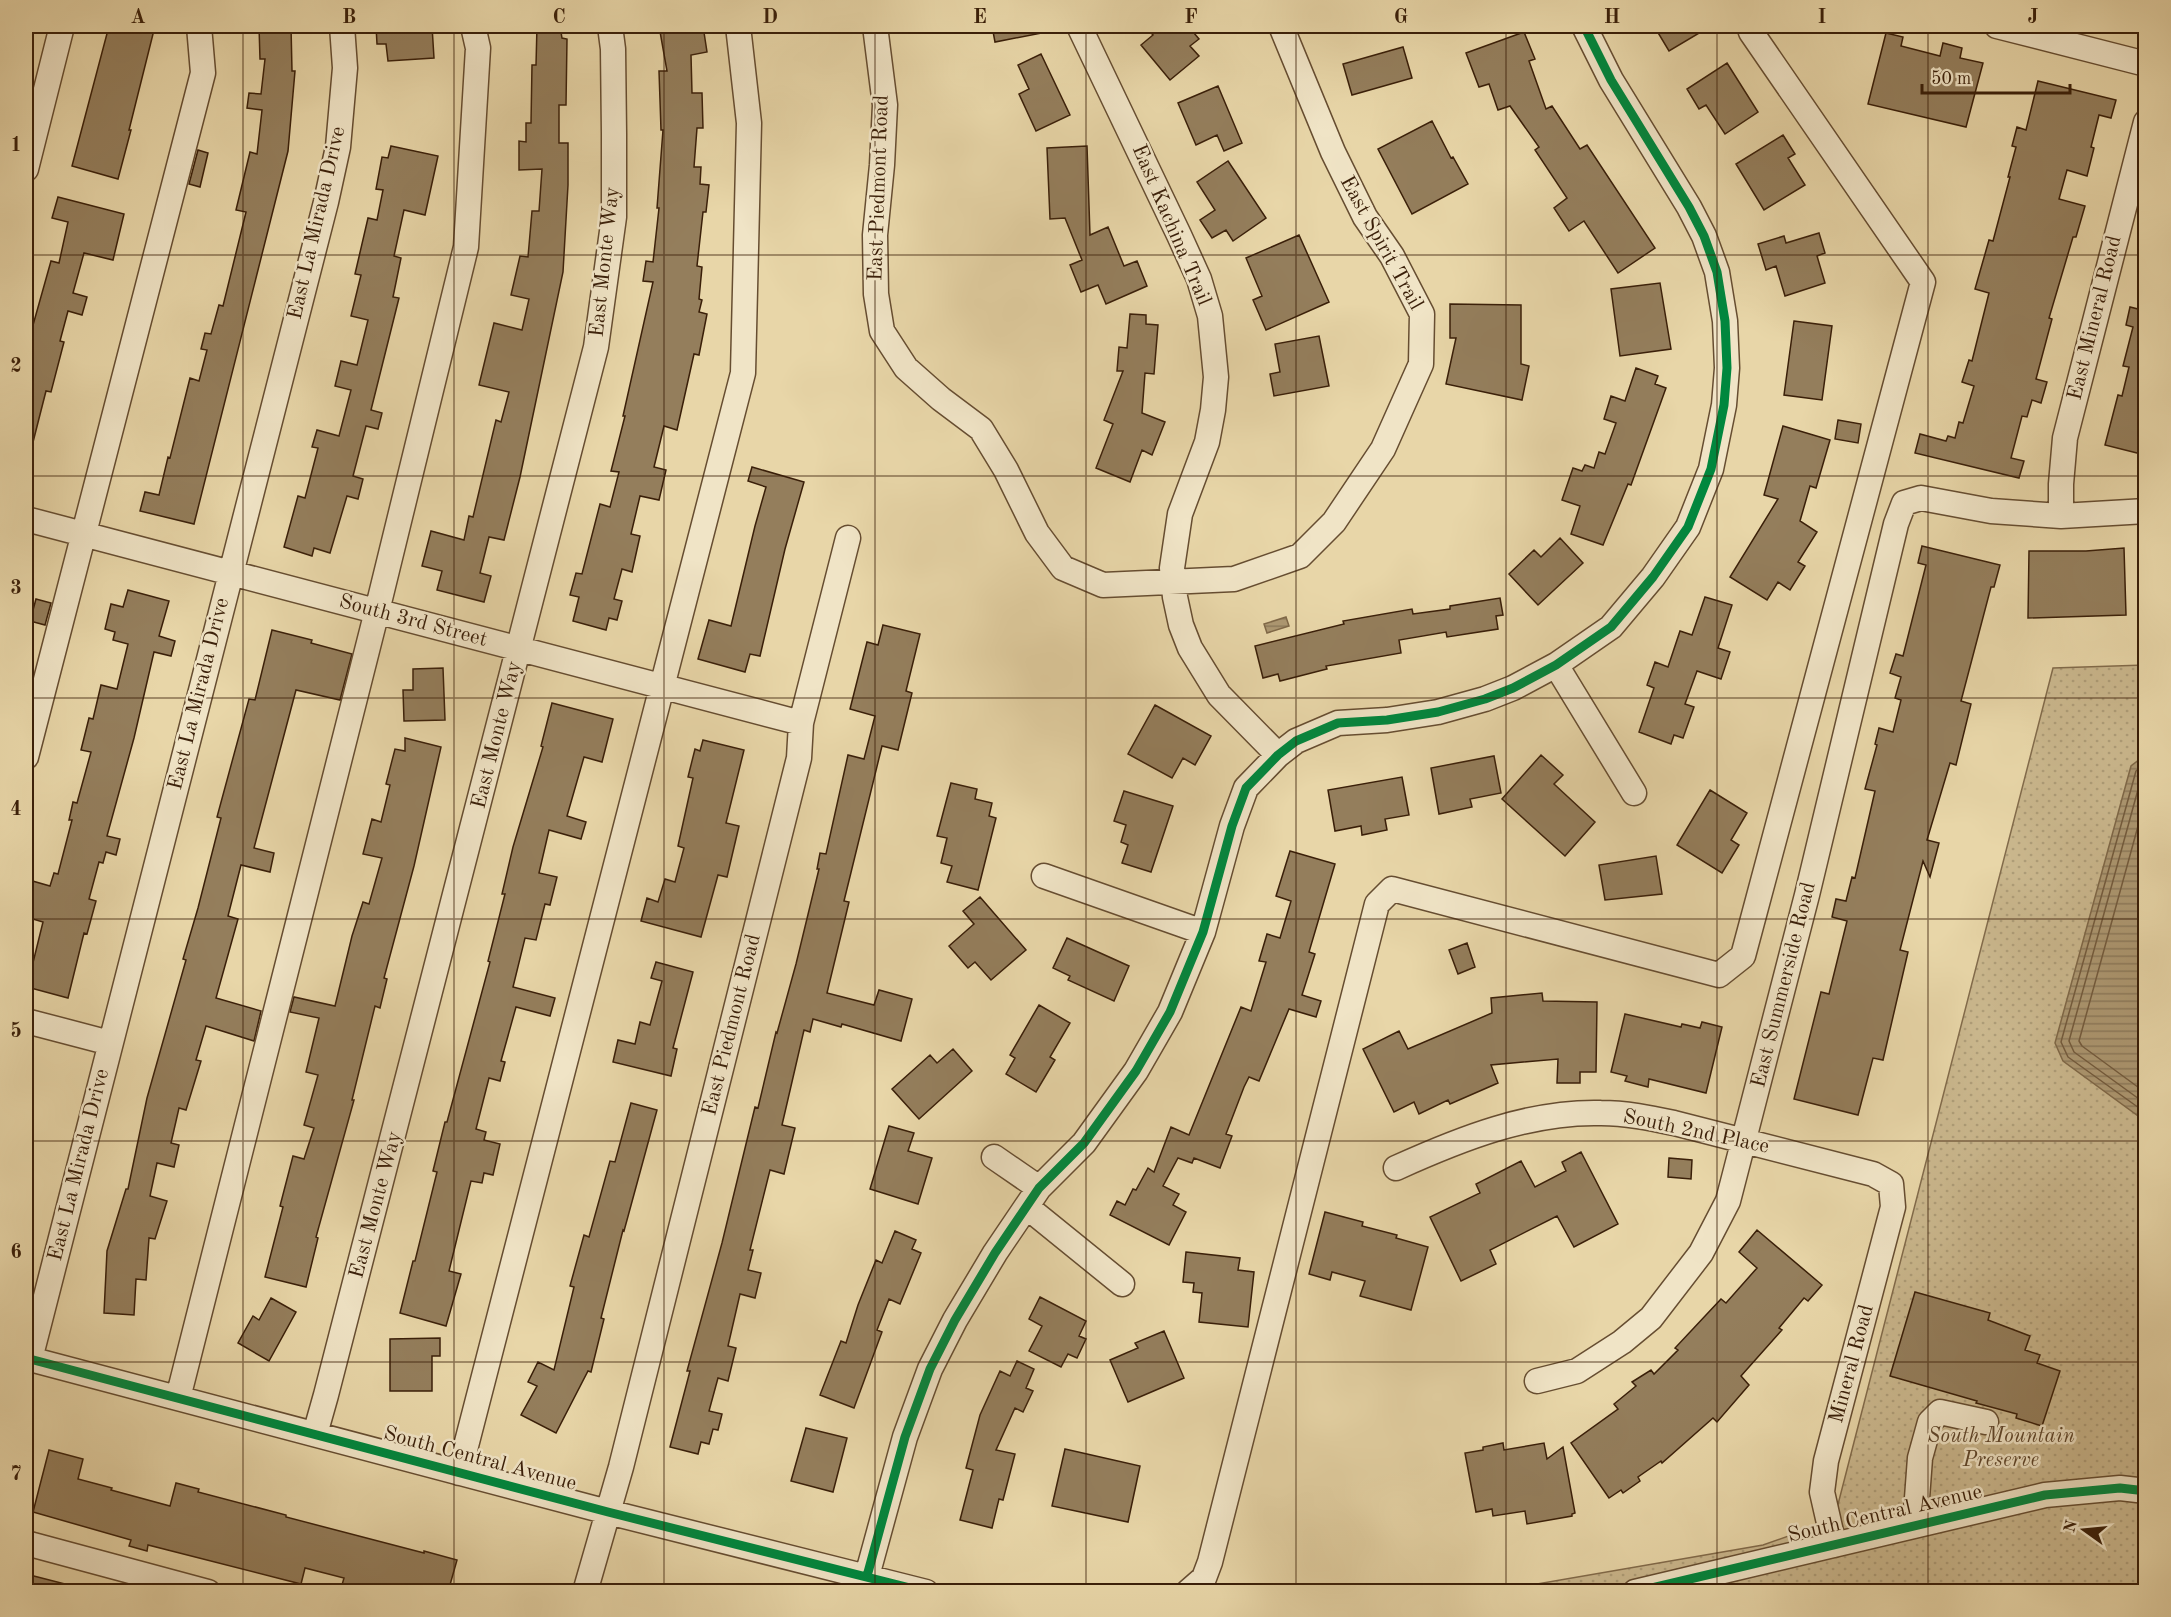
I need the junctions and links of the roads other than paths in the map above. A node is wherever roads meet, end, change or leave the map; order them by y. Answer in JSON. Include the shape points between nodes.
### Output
{"nodes":[{"id":1,"x":62,"y":26,"type":"edge"},
{"id":2,"x":199,"y":26,"type":"edge"},
{"id":3,"x":342,"y":26,"type":"edge"},
{"id":4,"x":473,"y":26,"type":"edge"},
{"id":5,"x":610,"y":26,"type":"edge"},
{"id":6,"x":738,"y":26,"type":"edge"},
{"id":7,"x":875,"y":26,"type":"edge"},
{"id":8,"x":1079,"y":26,"type":"edge"},
{"id":9,"x":1281,"y":26,"type":"edge"},
{"id":10,"x":1584,"y":26,"type":"edge"},
{"id":11,"x":1749,"y":26,"type":"edge"},
{"id":12,"x":1997,"y":26,"type":"edge"},
{"id":13,"x":2145,"y":64,"type":"edge"},
{"id":14,"x":2145,"y":122,"type":"edge"},
{"id":15,"x":26,"y":169,"type":"edge"},
{"id":16,"x":2145,"y":511,"type":"edge"},
{"id":17,"x":2061,"y":516,"type":"junction"},
{"id":18,"x":26,"y":519,"type":"edge"},
{"id":19,"x":84,"y":534,"type":"junction"},
{"id":20,"x":848,"y":538,"type":"dead end"},
{"id":21,"x":230,"y":573,"type":"junction"},
{"id":22,"x":1173,"y":581,"type":"junction"},
{"id":23,"x":377,"y":611,"type":"junction"},
{"id":24,"x":518,"y":649,"type":"junction"},
{"id":25,"x":1556,"y":665,"type":"junction"},
{"id":26,"x":662,"y":686,"type":"junction"},
{"id":27,"x":801,"y":723,"type":"junction"},
{"id":28,"x":1278,"y":754,"type":"junction"},
{"id":29,"x":26,"y":758,"type":"edge"},
{"id":30,"x":1634,"y":793,"type":"dead end"},
{"id":31,"x":1044,"y":876,"type":"dead end"},
{"id":32,"x":1203,"y":932,"type":"junction"},
{"id":33,"x":26,"y":1021,"type":"edge"},
{"id":34,"x":110,"y":1043,"type":"junction"},
{"id":35,"x":1745,"y":1142,"type":"junction"},
{"id":36,"x":994,"y":1157,"type":"dead end"},
{"id":37,"x":1396,"y":1168,"type":"dead end"},
{"id":38,"x":1891,"y":1184,"type":"joint"},
{"id":39,"x":1033,"y":1198,"type":"junction"},
{"id":40,"x":1122,"y":1284,"type":"dead end"},
{"id":41,"x":28,"y":1358,"type":"edge"},
{"id":42,"x":1537,"y":1381,"type":"dead end"},
{"id":43,"x":178,"y":1398,"type":"junction"},
{"id":44,"x":1986,"y":1422,"type":"dead end"},
{"id":45,"x":315,"y":1434,"type":"junction"},
{"id":46,"x":459,"y":1473,"type":"junction"},
{"id":47,"x":2145,"y":1491,"type":"edge"},
{"id":48,"x":608,"y":1512,"type":"junction"},
{"id":49,"x":1915,"y":1525,"type":"junction"},
{"id":50,"x":26,"y":1543,"type":"edge"},
{"id":51,"x":1834,"y":1545,"type":"junction"},
{"id":52,"x":867,"y":1576,"type":"junction"},
{"id":53,"x":208,"y":1592,"type":"edge"},
{"id":54,"x":585,"y":1592,"type":"edge"},
{"id":55,"x":926,"y":1592,"type":"edge"},
{"id":56,"x":1188,"y":1592,"type":"edge"},
{"id":57,"x":1635,"y":1592,"type":"edge"}],
"edges":[{"from":1,"to":15,"type":"street"},
{"from":2,"to":19,"type":"street","via":[[203,73]]},
{"from":3,"to":21,"type":"street","name":"East La Mirada Drive","via":[[345,68],[338,147]]},
{"from":4,"to":23,"type":"street","via":[[477,48],[466,247]]},
{"from":5,"to":24,"type":"street","name":"East Monte Way","via":[[614,217],[596,347]]},
{"from":6,"to":26,"type":"street","via":[[749,123],[743,373]]},
{"from":7,"to":22,"type":"street","name":"East Piedmont Road","via":[[885,105],[875,235],[876,294],[882,331],[906,368],[981,429],[1037,534],[1063,568],[1103,585]]},
{"from":8,"to":22,"type":"street","name":"East Kachina Trail","via":[[1199,279],[1210,316],[1216,377],[1213,410],[1207,442],[1180,514]]},
{"from":9,"to":22,"type":"street","name":"East Spirit Trail","via":[[1337,162],[1422,314],[1421,364],[1383,449],[1334,522],[1300,556],[1234,579]]},
{"from":10,"to":25,"type":"street","via":[[1611,80],[1704,236],[1725,321],[1727,368],[1711,469],[1688,527],[1653,578],[1611,627]]},
{"from":11,"to":56,"type":"street","via":[[1923,282],[1743,956],[1719,975],[1392,889],[1377,904],[1210,1562],[1204,1578]]},
{"from":12,"to":13,"type":"street"},
{"from":14,"to":17,"type":"street","name":"East Mineral Road","via":[[2065,438]]},
{"from":16,"to":17,"type":"street"},
{"from":17,"to":35,"type":"street","name":"East Summerside Road","via":[[1991,511],[1921,498],[1904,502]]},
{"from":18,"to":19,"type":"street","name":"South 3rd Street"},
{"from":19,"to":21,"type":"street","name":"South 3rd Street"},
{"from":19,"to":29,"type":"street"},
{"from":20,"to":27,"type":"street","name":"East Piedmont Road"},
{"from":21,"to":23,"type":"street","name":"South 3rd Street"},
{"from":21,"to":34,"type":"street","name":"East La Mirada Drive"},
{"from":22,"to":28,"type":"street","name":"East Kachina Trail","via":[[1180,625],[1190,648],[1219,695]]},
{"from":23,"to":24,"type":"street","name":"South 3rd Street"},
{"from":23,"to":43,"type":"street"},
{"from":24,"to":26,"type":"street","name":"South 3rd Street"},
{"from":24,"to":45,"type":"street","name":"East Monte Way"},
{"from":25,"to":28,"type":"street","via":[[1513,688],[1438,712],[1338,723],[1296,741]]},
{"from":25,"to":30,"type":"street"},
{"from":26,"to":27,"type":"street","name":"South 3rd Street"},
{"from":26,"to":46,"type":"street"},
{"from":27,"to":48,"type":"street","name":"East Piedmont Road","via":[[799,758]]},
{"from":28,"to":32,"type":"street","via":[[1246,788]]},
{"from":31,"to":32,"type":"street"},
{"from":32,"to":39,"type":"street","via":[[1170,1012],[1136,1071],[1084,1143]]},
{"from":33,"to":34,"type":"street"},
{"from":34,"to":41,"type":"street","name":"East La Mirada Drive"},
{"from":35,"to":37,"type":"street","name":"South 2nd Place","via":[[1645,1117],[1560,1115],[1490,1131]]},
{"from":35,"to":38,"type":"street","name":"South 2nd Place","via":[[1873,1174]]},
{"from":35,"to":42,"type":"street","name":"East Summerside Road","via":[[1728,1201],[1701,1253],[1651,1318],[1576,1371]]},
{"from":36,"to":39,"type":"street"},
{"from":38,"to":51,"type":"street","name":"Mineral Road","via":[[1893,1207],[1826,1461],[1822,1492]]},
{"from":39,"to":40,"type":"street"},
{"from":39,"to":52,"type":"street","via":[[995,1253],[930,1368],[905,1437]]},
{"from":41,"to":43,"type":"street","name":"South Central Avenue"},
{"from":43,"to":45,"type":"street","name":"South Central Avenue"},
{"from":44,"to":49,"type":"street","via":[[1940,1412],[1930,1422],[1920,1458]]},
{"from":45,"to":46,"type":"street","name":"South Central Avenue"},
{"from":46,"to":48,"type":"street","name":"South Central Avenue"},
{"from":47,"to":49,"type":"street","name":"South Central Avenue","via":[[2120,1488],[2045,1495]]},
{"from":48,"to":52,"type":"street","name":"South Central Avenue"},
{"from":48,"to":54,"type":"street","name":"East Piedmont Road"},
{"from":49,"to":51,"type":"street","name":"South Central Avenue"},
{"from":50,"to":53,"type":"street"},
{"from":51,"to":57,"type":"street","name":"South Central Avenue"},
{"from":52,"to":55,"type":"street","name":"South Central Avenue"}]}
